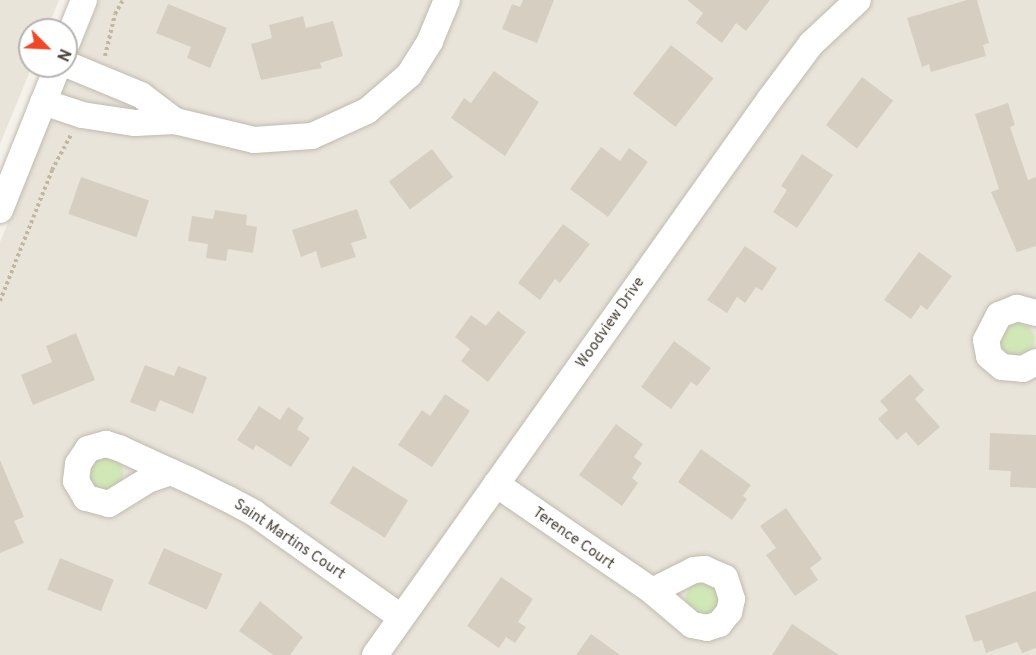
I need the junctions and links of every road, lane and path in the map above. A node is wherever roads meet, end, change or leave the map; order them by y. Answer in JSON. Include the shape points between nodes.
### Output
{"nodes":[{"id":1,"x":84,"y":0,"type":"edge"},
{"id":2,"x":123,"y":0,"type":"edge"},
{"id":3,"x":447,"y":0,"type":"edge"},
{"id":4,"x":858,"y":0,"type":"edge"},
{"id":5,"x":77,"y":18,"type":"edge"},
{"id":6,"x":100,"y":67,"type":"dead end"},
{"id":7,"x":78,"y":69,"type":"edge"},
{"id":8,"x":53,"y":78,"type":"edge"},
{"id":9,"x":43,"y":102,"type":"junction"},
{"id":10,"x":175,"y":121,"type":"junction"},
{"id":11,"x":75,"y":127,"type":"dead end"},
{"id":12,"x":0,"y":210,"type":"edge"},
{"id":13,"x":0,"y":301,"type":"edge"},
{"id":14,"x":1036,"y":313,"type":"edge"},
{"id":15,"x":1036,"y":362,"type":"edge"},
{"id":16,"x":171,"y":472,"type":"dead end"},
{"id":17,"x":496,"y":484,"type":"junction"},
{"id":18,"x":652,"y":591,"type":"dead end"},
{"id":19,"x":402,"y":617,"type":"junction"},
{"id":20,"x":375,"y":655,"type":"edge"}],
"edges":[{"from":1,"to":5,"type":"street"},
{"from":2,"to":6,"type":"path"},
{"from":3,"to":10,"type":"street","via":[[430,41],[409,75],[384,99],[330,130],[295,139],[254,140]]},
{"from":4,"to":17,"type":"street","name":"Woodview Drive","via":[[831,22],[794,66]]},
{"from":7,"to":10,"type":"street","via":[[141,95]]},
{"from":8,"to":9,"type":"street"},
{"from":9,"to":10,"type":"street","via":[[81,115],[135,123]]},
{"from":9,"to":12,"type":"street"},
{"from":11,"to":13,"type":"path","via":[[52,170]]},
{"from":14,"to":15,"type":"street","via":[[1017,309],[999,315],[986,340],[989,356],[1002,368],[1023,369]]},
{"from":16,"to":19,"type":"street","name":"Saint Martins Court","via":[[254,513]]},
{"from":17,"to":18,"type":"street","name":"Terence Court"},
{"from":17,"to":19,"type":"street","name":"Woodview Drive"},
{"from":19,"to":20,"type":"street","name":"Woodview Drive"}]}
